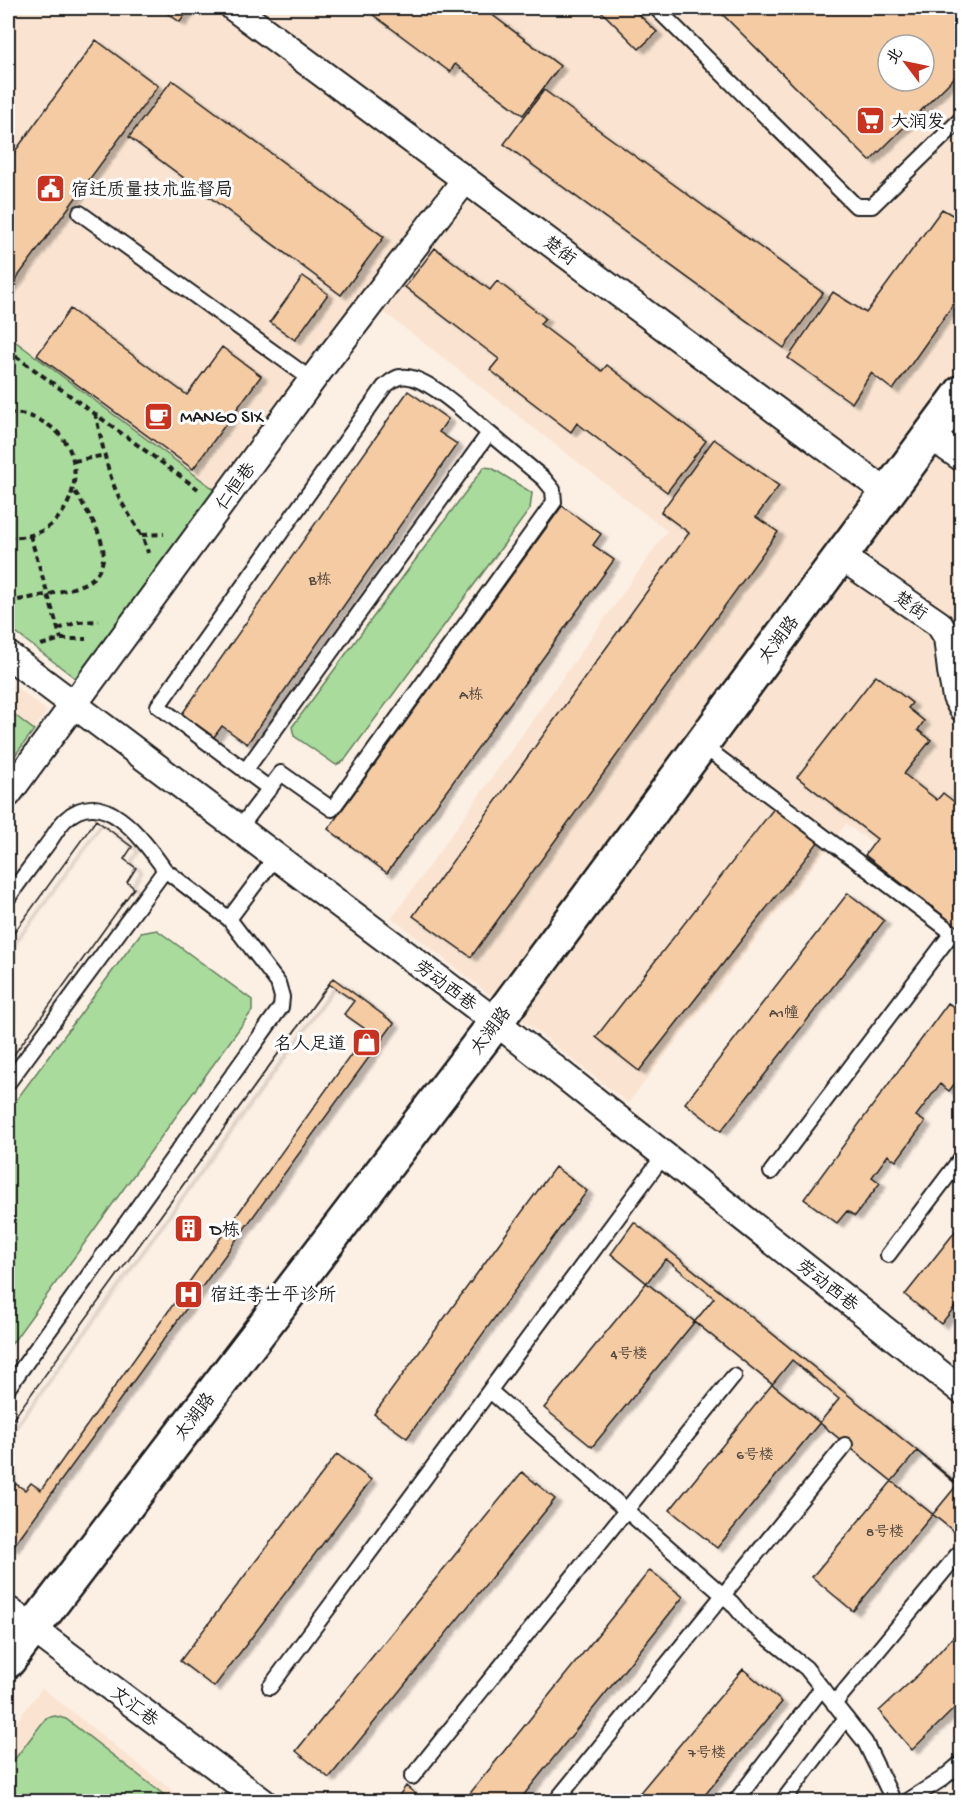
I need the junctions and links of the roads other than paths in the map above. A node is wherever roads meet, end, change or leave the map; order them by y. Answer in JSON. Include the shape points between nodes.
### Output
{"nodes":[{"id":1,"x":234,"y":8,"type":"edge"},
{"id":2,"x":656,"y":8,"type":"edge"},
{"id":3,"x":962,"y":118,"type":"edge"},
{"id":4,"x":465,"y":180,"type":"junction"},
{"id":5,"x":80,"y":213,"type":"dead end"},
{"id":6,"x":312,"y":380,"type":"junction"},
{"id":7,"x":962,"y":392,"type":"edge"},
{"id":8,"x":489,"y":433,"type":"junction"},
{"id":9,"x":929,"y":435,"type":"junction"},
{"id":10,"x":962,"y":458,"type":"edge"},
{"id":11,"x":886,"y":492,"type":"junction"},
{"id":12,"x":840,"y":556,"type":"junction"},
{"id":13,"x":8,"y":656,"type":"edge"},
{"id":14,"x":73,"y":704,"type":"junction"},
{"id":15,"x":962,"y":708,"type":"edge"},
{"id":16,"x":700,"y":744,"type":"junction"},
{"id":17,"x":245,"y":771,"type":"junction"},
{"id":18,"x":270,"y":789,"type":"junction"},
{"id":19,"x":8,"y":794,"type":"edge"},
{"id":20,"x":239,"y":829,"type":"junction"},
{"id":21,"x":276,"y":856,"type":"junction"},
{"id":22,"x":165,"y":870,"type":"junction"},
{"id":23,"x":8,"y":898,"type":"edge"},
{"id":24,"x":229,"y":919,"type":"junction"},
{"id":25,"x":957,"y":937,"type":"edge"},
{"id":26,"x":496,"y":1022,"type":"junction"},
{"id":27,"x":8,"y":1083,"type":"edge"},
{"id":28,"x":664,"y":1155,"type":"junction"},
{"id":29,"x":962,"y":1157,"type":"edge"},
{"id":30,"x":771,"y":1172,"type":"dead end"},
{"id":31,"x":888,"y":1255,"type":"dead end"},
{"id":32,"x":734,"y":1376,"type":"dead end"},
{"id":33,"x":8,"y":1388,"type":"edge"},
{"id":34,"x":490,"y":1391,"type":"junction"},
{"id":35,"x":962,"y":1391,"type":"edge"},
{"id":36,"x":846,"y":1445,"type":"dead end"},
{"id":37,"x":626,"y":1511,"type":"junction"},
{"id":38,"x":958,"y":1554,"type":"dead end"},
{"id":39,"x":723,"y":1595,"type":"junction"},
{"id":40,"x":20,"y":1619,"type":"edge"},
{"id":41,"x":8,"y":1661,"type":"edge"},
{"id":42,"x":270,"y":1687,"type":"dead end"},
{"id":43,"x":822,"y":1688,"type":"junction"},
{"id":44,"x":834,"y":1704,"type":"junction"},
{"id":45,"x":846,"y":1718,"type":"junction"},
{"id":46,"x":962,"y":1762,"type":"edge"},
{"id":47,"x":412,"y":1777,"type":"dead end"},
{"id":48,"x":263,"y":1802,"type":"edge"},
{"id":49,"x":555,"y":1802,"type":"edge"},
{"id":50,"x":735,"y":1802,"type":"edge"},
{"id":51,"x":782,"y":1802,"type":"edge"},
{"id":52,"x":894,"y":1802,"type":"edge"},
{"id":53,"x":906,"y":1802,"type":"edge"}],
"edges":[{"from":1,"to":4,"type":"street","name":"楚街"},
{"from":2,"to":3,"type":"lane","via":[[856,206],[872,207]]},
{"from":4,"to":6,"type":"street","name":"仁恒巷"},
{"from":4,"to":11,"type":"street","name":"楚街"},
{"from":5,"to":6,"type":"lane"},
{"from":6,"to":14,"type":"street","name":"仁恒巷"},
{"from":7,"to":9,"type":"street","name":"太湖路"},
{"from":8,"to":17,"type":"lane"},
{"from":8,"to":17,"type":"lane","via":[[426,381],[397,377],[384,387],[158,706]]},
{"from":8,"to":18,"type":"lane","via":[[544,479],[553,490],[554,502],[332,809],[281,773]]},
{"from":9,"to":10,"type":"street"},
{"from":9,"to":11,"type":"street","name":"太湖路"},
{"from":11,"to":12,"type":"street","name":"太湖路"},
{"from":12,"to":15,"type":"street","name":"楚街","via":[[939,624],[947,637],[953,680]]},
{"from":12,"to":16,"type":"street","name":"太湖路"},
{"from":13,"to":14,"type":"street","name":"劳动西巷"},
{"from":14,"to":19,"type":"street","name":"仁恒巷"},
{"from":14,"to":20,"type":"street","name":"劳动西巷"},
{"from":16,"to":25,"type":"lane"},
{"from":16,"to":26,"type":"street","name":"太湖路"},
{"from":17,"to":18,"type":"lane"},
{"from":18,"to":20,"type":"lane"},
{"from":20,"to":21,"type":"street","name":"劳动西巷"},
{"from":21,"to":24,"type":"lane"},
{"from":21,"to":26,"type":"street","name":"劳动西巷"},
{"from":22,"to":23,"type":"lane","via":[[139,835],[120,819],[100,808],[87,807],[65,820]]},
{"from":22,"to":24,"type":"lane"},
{"from":22,"to":27,"type":"lane"},
{"from":24,"to":33,"type":"lane","via":[[278,983],[280,1008]]},
{"from":25,"to":30,"type":"lane"},
{"from":26,"to":28,"type":"street","name":"劳动西巷"},
{"from":26,"to":40,"type":"street","name":"太湖路"},
{"from":28,"to":34,"type":"lane"},
{"from":28,"to":35,"type":"street","name":"劳动西巷"},
{"from":29,"to":31,"type":"lane"},
{"from":32,"to":37,"type":"lane"},
{"from":34,"to":37,"type":"lane"},
{"from":34,"to":42,"type":"lane"},
{"from":36,"to":39,"type":"lane"},
{"from":37,"to":39,"type":"lane"},
{"from":37,"to":47,"type":"lane"},
{"from":38,"to":44,"type":"lane"},
{"from":39,"to":43,"type":"lane","via":[[747,1621],[806,1668]]},
{"from":39,"to":49,"type":"lane"},
{"from":40,"to":41,"type":"street","name":"太湖路"},
{"from":40,"to":48,"type":"street","name":"文汇巷"},
{"from":43,"to":44,"type":"lane"},
{"from":43,"to":50,"type":"lane"},
{"from":44,"to":45,"type":"lane"},
{"from":45,"to":51,"type":"lane"},
{"from":45,"to":52,"type":"lane","via":[[865,1742]]},
{"from":46,"to":53,"type":"lane"}]}
